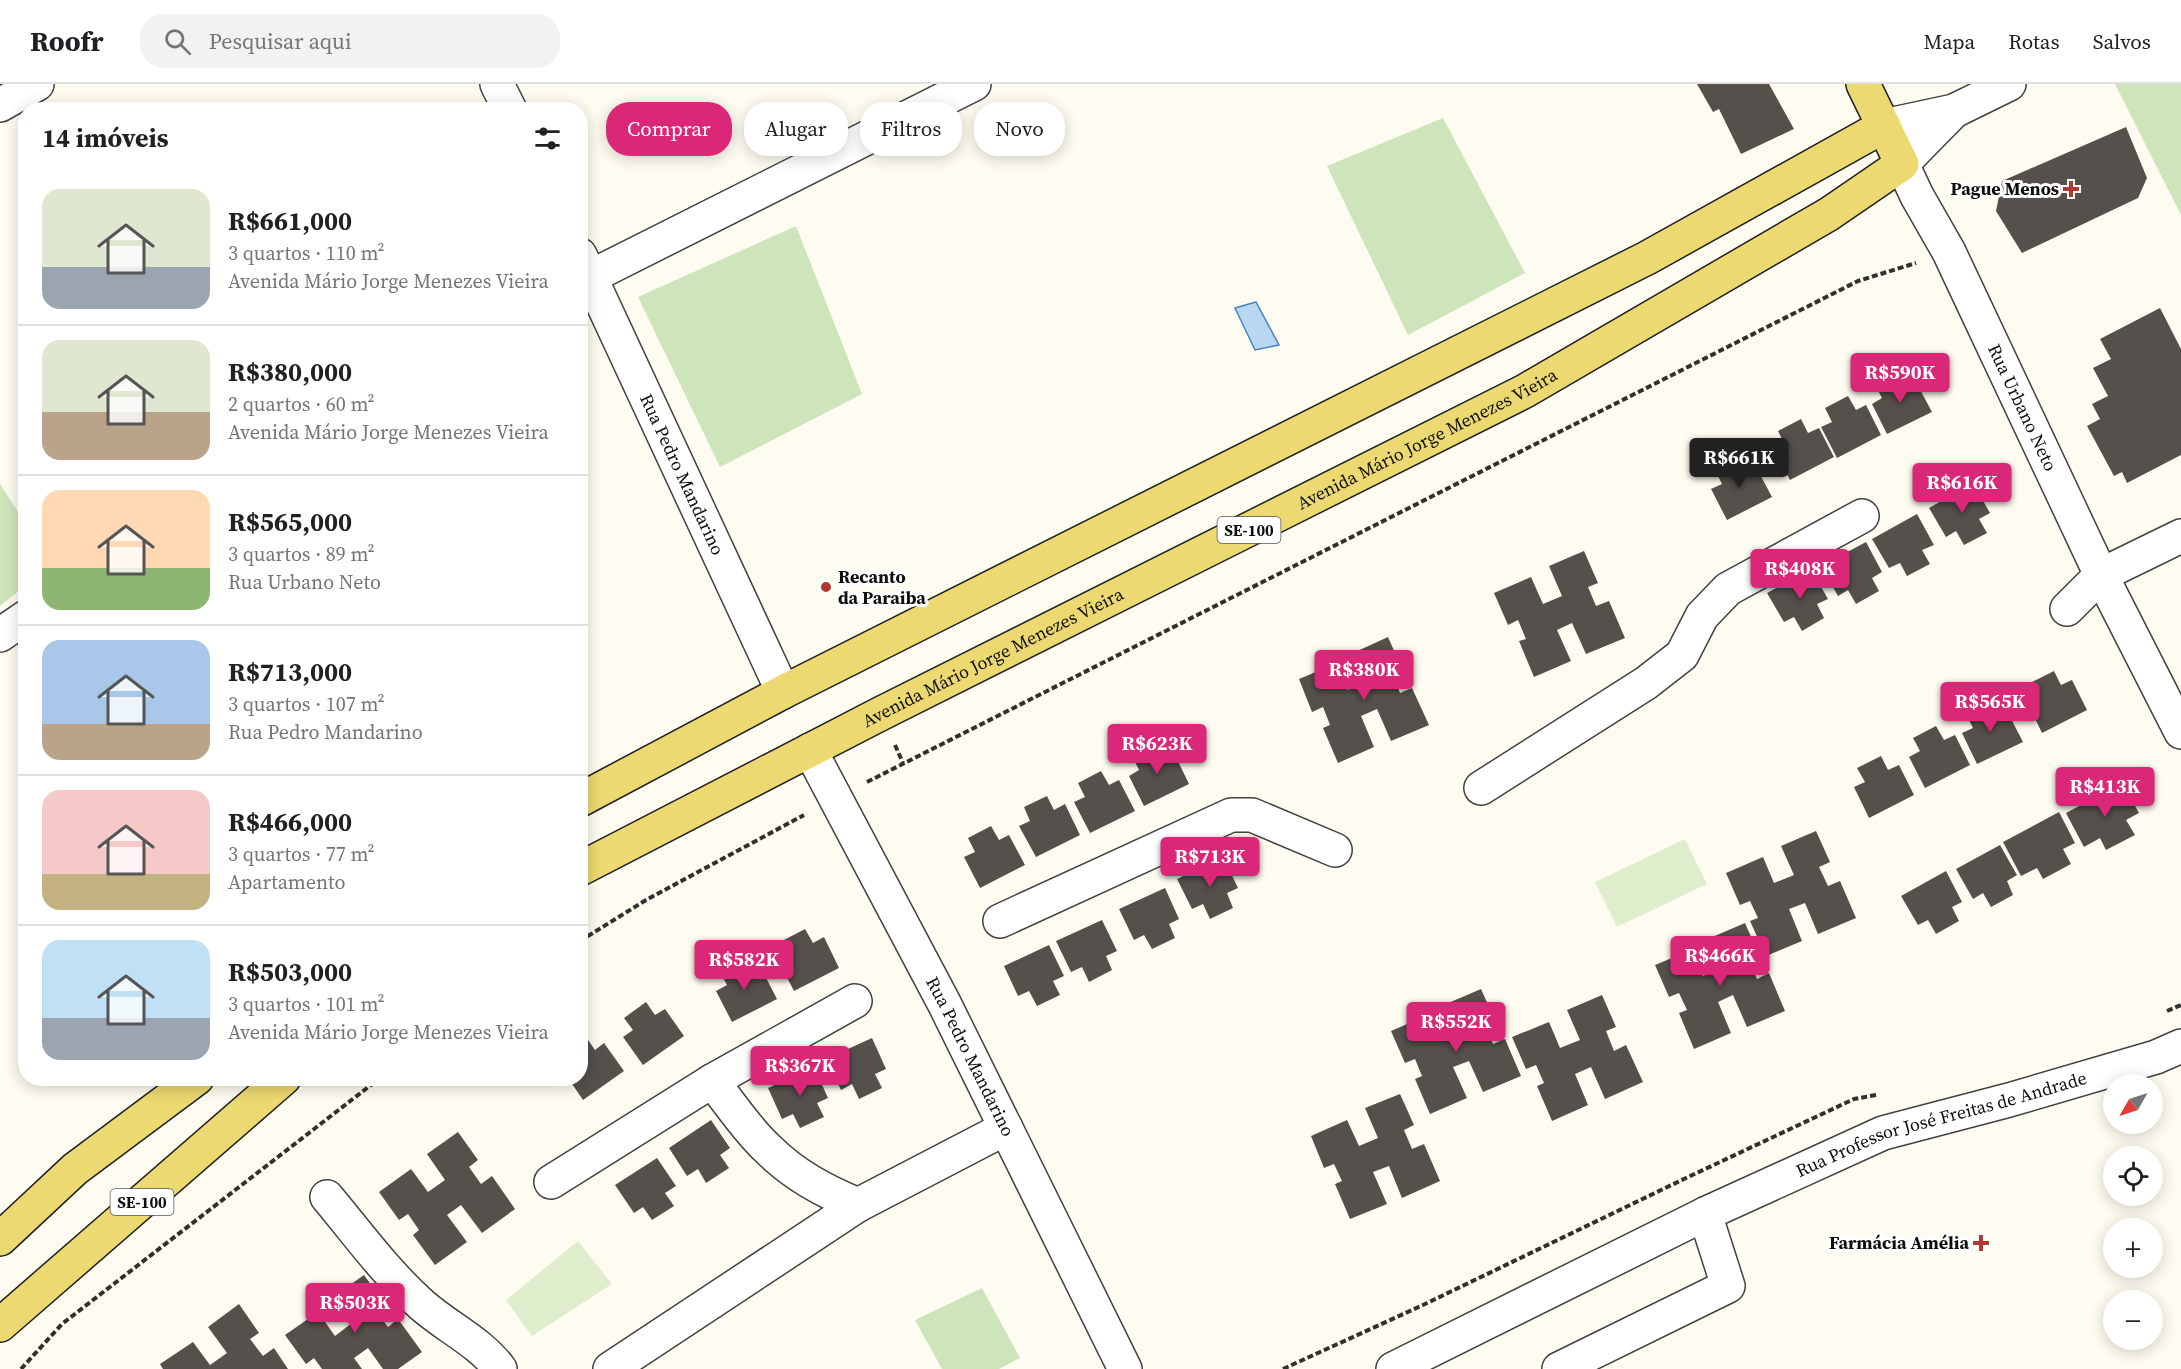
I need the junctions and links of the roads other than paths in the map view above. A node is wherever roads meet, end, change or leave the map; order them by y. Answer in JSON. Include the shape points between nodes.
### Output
{"nodes":[{"id":1,"x":37,"y":84,"type":"edge"},
{"id":2,"x":497,"y":84,"type":"edge"},
{"id":3,"x":974,"y":84,"type":"edge"},
{"id":4,"x":1863,"y":84,"type":"edge"},
{"id":5,"x":2009,"y":84,"type":"edge"},
{"id":6,"x":506,"y":102,"type":"edge"},
{"id":7,"x":0,"y":105,"type":"edge"},
{"id":8,"x":1954,"y":111,"type":"junction"},
{"id":9,"x":1884,"y":126,"type":"junction"},
{"id":10,"x":1902,"y":164,"type":"junction"},
{"id":11,"x":588,"y":269,"type":"edge"},
{"id":12,"x":588,"y":279,"type":"edge"},
{"id":13,"x":1862,"y":516,"type":"dead end"},
{"id":14,"x":2181,"y":536,"type":"edge"},
{"id":15,"x":2101,"y":575,"type":"junction"},
{"id":16,"x":2067,"y":609,"type":"dead end"},
{"id":17,"x":18,"y":623,"type":"edge"},
{"id":18,"x":0,"y":635,"type":"edge"},
{"id":19,"x":783,"y":692,"type":"junction"},
{"id":20,"x":2181,"y":732,"type":"edge"},
{"id":21,"x":810,"y":750,"type":"junction"},
{"id":22,"x":1481,"y":788,"type":"dead end"},
{"id":23,"x":588,"y":796,"type":"edge"},
{"id":24,"x":1335,"y":850,"type":"dead end"},
{"id":25,"x":588,"y":865,"type":"edge"},
{"id":26,"x":1000,"y":921,"type":"dead end"},
{"id":27,"x":855,"y":1001,"type":"dead end"},
{"id":28,"x":2181,"y":1046,"type":"edge"},
{"id":29,"x":712,"y":1081,"type":"junction"},
{"id":30,"x":186,"y":1086,"type":"edge"},
{"id":31,"x":275,"y":1086,"type":"edge"},
{"id":32,"x":1006,"y":1128,"type":"junction"},
{"id":33,"x":551,"y":1182,"type":"dead end"},
{"id":34,"x":327,"y":1197,"type":"dead end"},
{"id":35,"x":858,"y":1205,"type":"junction"},
{"id":36,"x":1705,"y":1214,"type":"junction"},
{"id":37,"x":0,"y":1239,"type":"edge"},
{"id":38,"x":0,"y":1325,"type":"edge"},
{"id":39,"x":501,"y":1369,"type":"edge"},
{"id":40,"x":610,"y":1369,"type":"edge"},
{"id":41,"x":1125,"y":1369,"type":"edge"},
{"id":42,"x":1393,"y":1369,"type":"edge"},
{"id":43,"x":1559,"y":1369,"type":"edge"}],
"edges":[{"from":1,"to":7,"type":"street"},
{"from":2,"to":6,"type":"street"},
{"from":3,"to":11,"type":"street"},
{"from":4,"to":9,"type":"main road","name":"Rua Urbano Neto"},
{"from":5,"to":8,"type":"street","name":"Avenida Mário Jorge Menezes Vieira"},
{"from":8,"to":9,"type":"street","name":"Avenida Mário Jorge Menezes Vieira"},
{"from":8,"to":10,"type":"street","name":"Avenida Mário Jorge Menezes Vieira"},
{"from":9,"to":10,"type":"main road","name":"Rua Urbano Neto"},
{"from":9,"to":19,"type":"main road","name":"Avenida Mário Jorge Menezes Vieira","via":[[1647,258]]},
{"from":10,"to":15,"type":"street","name":"Rua Urbano Neto","via":[[1949,252]]},
{"from":10,"to":21,"type":"main road","name":"Avenida Mário Jorge Menezes Vieira","number":"SE-100","via":[[1829,214],[1525,391]]},
{"from":12,"to":19,"type":"street","name":"Rua Pedro Mandarino"},
{"from":13,"to":22,"type":"street","via":[[1728,590],[1702,616],[1682,655],[1646,683]]},
{"from":14,"to":15,"type":"street"},
{"from":15,"to":16,"type":"street"},
{"from":15,"to":20,"type":"street","name":"Rua Urbano Neto"},
{"from":17,"to":18,"type":"street"},
{"from":19,"to":23,"type":"main road","name":"Avenida Mário Jorge Menezes Vieira"},
{"from":21,"to":25,"type":"main road","name":"Avenida Mário Jorge Menezes Vieira","number":"SE-100"},
{"from":21,"to":32,"type":"street","name":"Rua Pedro Mandarino"},
{"from":24,"to":26,"type":"street","via":[[1252,815],[1231,815]]},
{"from":27,"to":29,"type":"street"},
{"from":28,"to":36,"type":"street","name":"Rua Professor José Freitas de Andrade","via":[[2156,1057],[2009,1100],[1883,1133]]},
{"from":29,"to":33,"type":"street"},
{"from":29,"to":35,"type":"street","via":[[766,1149],[801,1177]]},
{"from":30,"to":37,"type":"main road","via":[[75,1169]]},
{"from":31,"to":38,"type":"main road","number":"SE-100"},
{"from":32,"to":35,"type":"street"},
{"from":32,"to":41,"type":"street","name":"Rua Pedro Mandarino"},
{"from":34,"to":39,"type":"street","via":[[395,1280],[489,1354]]},
{"from":35,"to":40,"type":"street"},
{"from":36,"to":42,"type":"street","name":"Rua Professor José Freitas de Andrade"},
{"from":36,"to":43,"type":"street","via":[[1728,1286]]}]}
